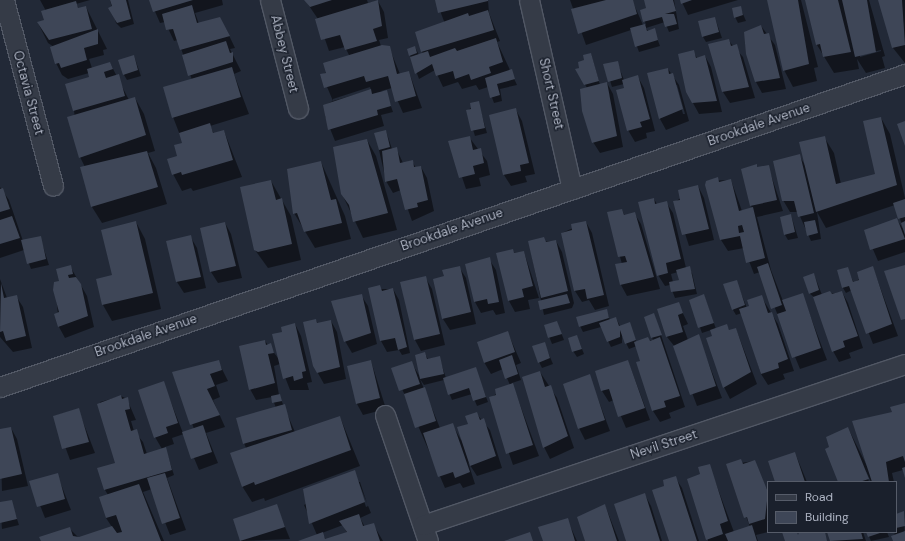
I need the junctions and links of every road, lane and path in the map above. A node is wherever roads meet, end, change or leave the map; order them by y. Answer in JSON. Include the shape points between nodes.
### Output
{"nodes":[{"id":1,"x":4,"y":0,"type":"edge"},
{"id":2,"x":270,"y":0,"type":"edge"},
{"id":3,"x":529,"y":0,"type":"edge"},
{"id":4,"x":905,"y":74,"type":"edge"},
{"id":5,"x":298,"y":108,"type":"dead end"},
{"id":6,"x":53,"y":186,"type":"dead end"},
{"id":7,"x":572,"y":189,"type":"junction"},
{"id":8,"x":905,"y":364,"type":"edge"},
{"id":9,"x":0,"y":386,"type":"edge"},
{"id":10,"x":385,"y":415,"type":"dead end"},
{"id":11,"x":425,"y":533,"type":"edge"}],
"edges":[{"from":1,"to":6,"type":"street","name":"Octavia Street"},
{"from":2,"to":5,"type":"street","name":"Abbey Street"},
{"from":3,"to":7,"type":"street","name":"Short Street"},
{"from":4,"to":7,"type":"street","name":"Brookdale Avenue"},
{"from":7,"to":9,"type":"street","name":"Brookdale Avenue"},
{"from":8,"to":11,"type":"street","name":"Nevil Street"},
{"from":10,"to":11,"type":"street"}]}
